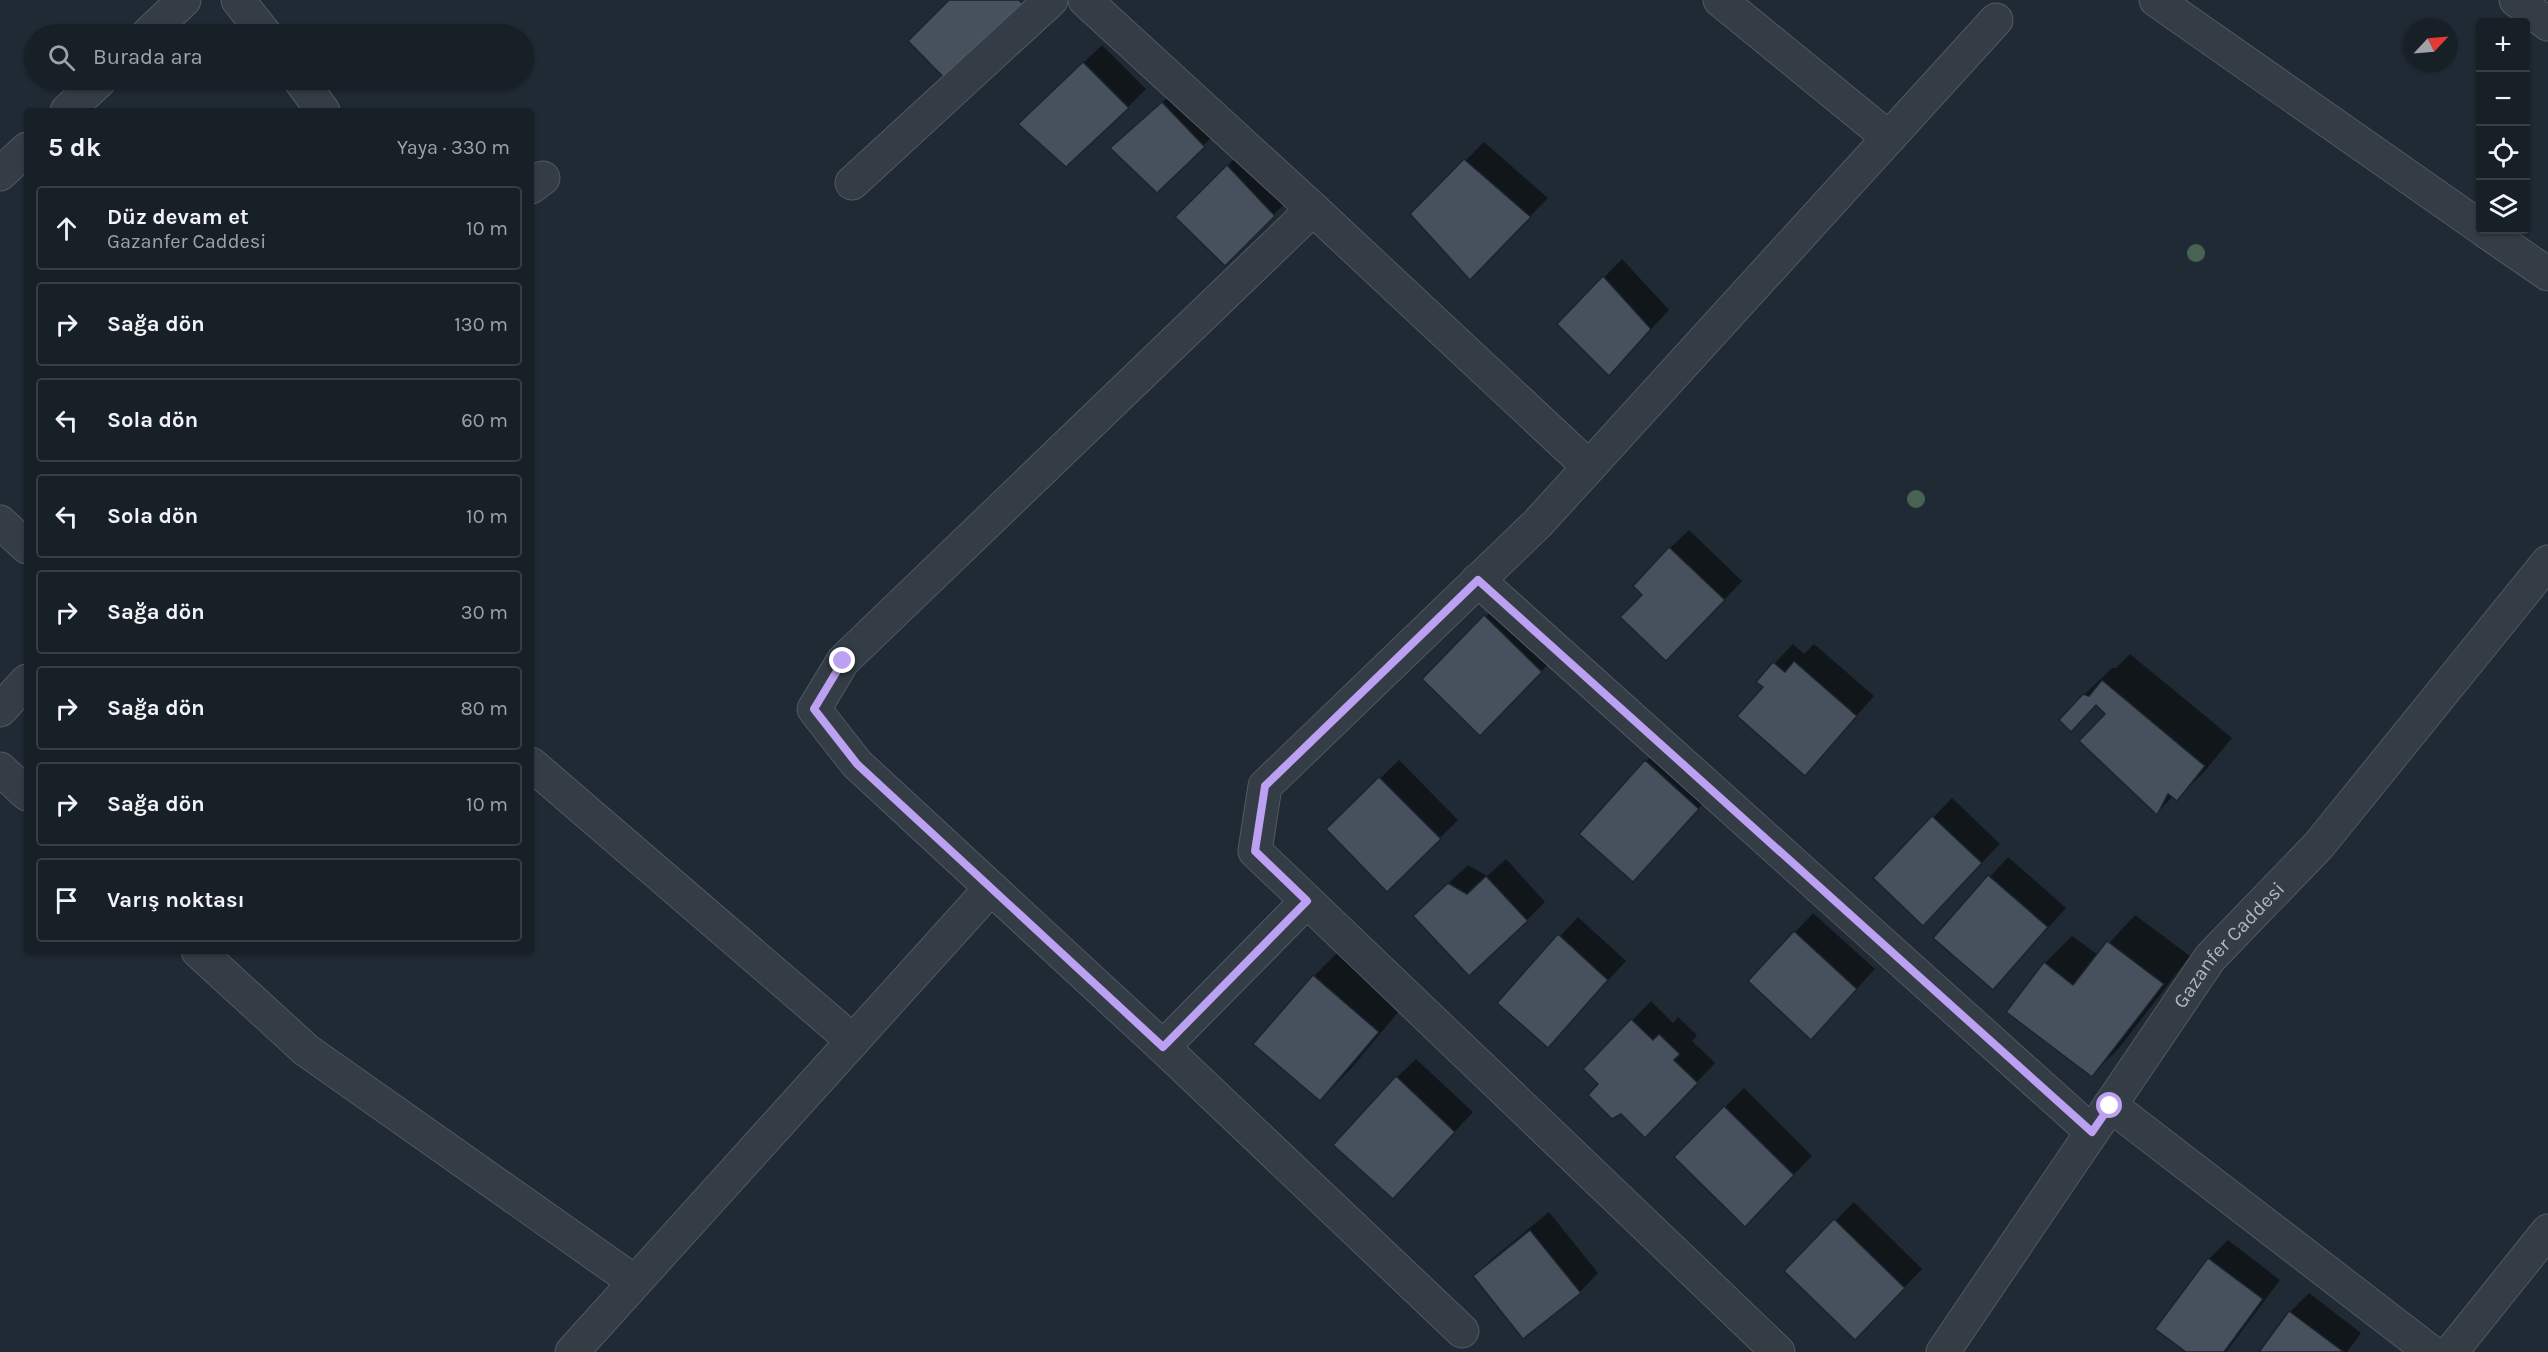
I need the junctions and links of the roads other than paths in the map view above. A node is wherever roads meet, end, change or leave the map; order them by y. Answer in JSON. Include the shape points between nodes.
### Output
{"nodes":[{"id":1,"x":184,"y":0,"type":"edge"},
{"id":2,"x":238,"y":0,"type":"edge"},
{"id":3,"x":1051,"y":0,"type":"edge"},
{"id":4,"x":1085,"y":0,"type":"edge"},
{"id":5,"x":1720,"y":0,"type":"edge"},
{"id":6,"x":2156,"y":0,"type":"edge"},
{"id":7,"x":2516,"y":0,"type":"edge"},
{"id":8,"x":1996,"y":20,"type":"dead end"},
{"id":9,"x":159,"y":24,"type":"edge"},
{"id":10,"x":257,"y":24,"type":"edge"},
{"id":11,"x":2548,"y":24,"type":"edge"},
{"id":12,"x":89,"y":90,"type":"edge"},
{"id":13,"x":307,"y":90,"type":"edge"},
{"id":14,"x":70,"y":108,"type":"edge"},
{"id":15,"x":321,"y":108,"type":"edge"},
{"id":16,"x":1889,"y":138,"type":"junction"},
{"id":17,"x":24,"y":152,"type":"edge"},
{"id":18,"x":0,"y":174,"type":"edge"},
{"id":19,"x":852,"y":183,"type":"dead end"},
{"id":20,"x":1313,"y":209,"type":"junction"},
{"id":21,"x":2476,"y":224,"type":"edge"},
{"id":22,"x":2491,"y":234,"type":"edge"},
{"id":23,"x":2548,"y":274,"type":"edge"},
{"id":24,"x":1588,"y":467,"type":"junction"},
{"id":25,"x":0,"y":522,"type":"edge"},
{"id":26,"x":24,"y":544,"type":"edge"},
{"id":27,"x":2548,"y":562,"type":"edge"},
{"id":28,"x":1478,"y":580,"type":"junction"},
{"id":29,"x":24,"y":684,"type":"edge"},
{"id":30,"x":0,"y":710,"type":"edge"},
{"id":31,"x":534,"y":767,"type":"edge"},
{"id":32,"x":0,"y":769,"type":"edge"},
{"id":33,"x":24,"y":791,"type":"edge"},
{"id":34,"x":991,"y":888,"type":"junction"},
{"id":35,"x":1307,"y":901,"type":"junction"},
{"id":36,"x":201,"y":954,"type":"edge"},
{"id":37,"x":853,"y":1041,"type":"junction"},
{"id":38,"x":1163,"y":1047,"type":"junction"},
{"id":39,"x":2110,"y":1106,"type":"junction"},
{"id":40,"x":2092,"y":1132,"type":"junction"},
{"id":41,"x":2548,"y":1231,"type":"edge"},
{"id":42,"x":635,"y":1282,"type":"junction"},
{"id":43,"x":1462,"y":1331,"type":"dead end"},
{"id":44,"x":572,"y":1352,"type":"edge"},
{"id":45,"x":1778,"y":1352,"type":"edge"},
{"id":46,"x":1942,"y":1352,"type":"edge"},
{"id":47,"x":2430,"y":1352,"type":"edge"},
{"id":48,"x":2451,"y":1352,"type":"edge"}],
"edges":[{"from":1,"to":9,"type":"street"},
{"from":2,"to":10,"type":"street"},
{"from":3,"to":19,"type":"street"},
{"from":4,"to":20,"type":"street"},
{"from":5,"to":16,"type":"street"},
{"from":6,"to":21,"type":"street"},
{"from":7,"to":11,"type":"street"},
{"from":8,"to":16,"type":"street"},
{"from":12,"to":14,"type":"street"},
{"from":13,"to":15,"type":"street"},
{"from":16,"to":24,"type":"street"},
{"from":17,"to":18,"type":"street"},
{"from":20,"to":24,"type":"street"},
{"from":20,"to":34,"type":"street","via":[[843,661],[814,709],[857,764]]},
{"from":22,"to":23,"type":"street"},
{"from":24,"to":28,"type":"street","via":[[1538,523]]},
{"from":25,"to":26,"type":"street"},
{"from":27,"to":39,"type":"street","name":"Gazanfer Caddesi","via":[[2319,845],[2210,958]]},
{"from":28,"to":35,"type":"street","via":[[1265,786],[1255,851]]},
{"from":28,"to":40,"type":"street"},
{"from":29,"to":30,"type":"street"},
{"from":31,"to":37,"type":"street"},
{"from":32,"to":33,"type":"street"},
{"from":34,"to":37,"type":"street"},
{"from":34,"to":38,"type":"street"},
{"from":35,"to":38,"type":"street"},
{"from":35,"to":45,"type":"street"},
{"from":36,"to":42,"type":"street","via":[[306,1050]]},
{"from":37,"to":42,"type":"street"},
{"from":38,"to":43,"type":"street"},
{"from":39,"to":40,"type":"street","name":"Gazanfer Caddesi"},
{"from":39,"to":47,"type":"street"},
{"from":40,"to":46,"type":"street","name":"Gazanfer Caddesi"},
{"from":41,"to":48,"type":"street"},
{"from":42,"to":44,"type":"street"}]}
